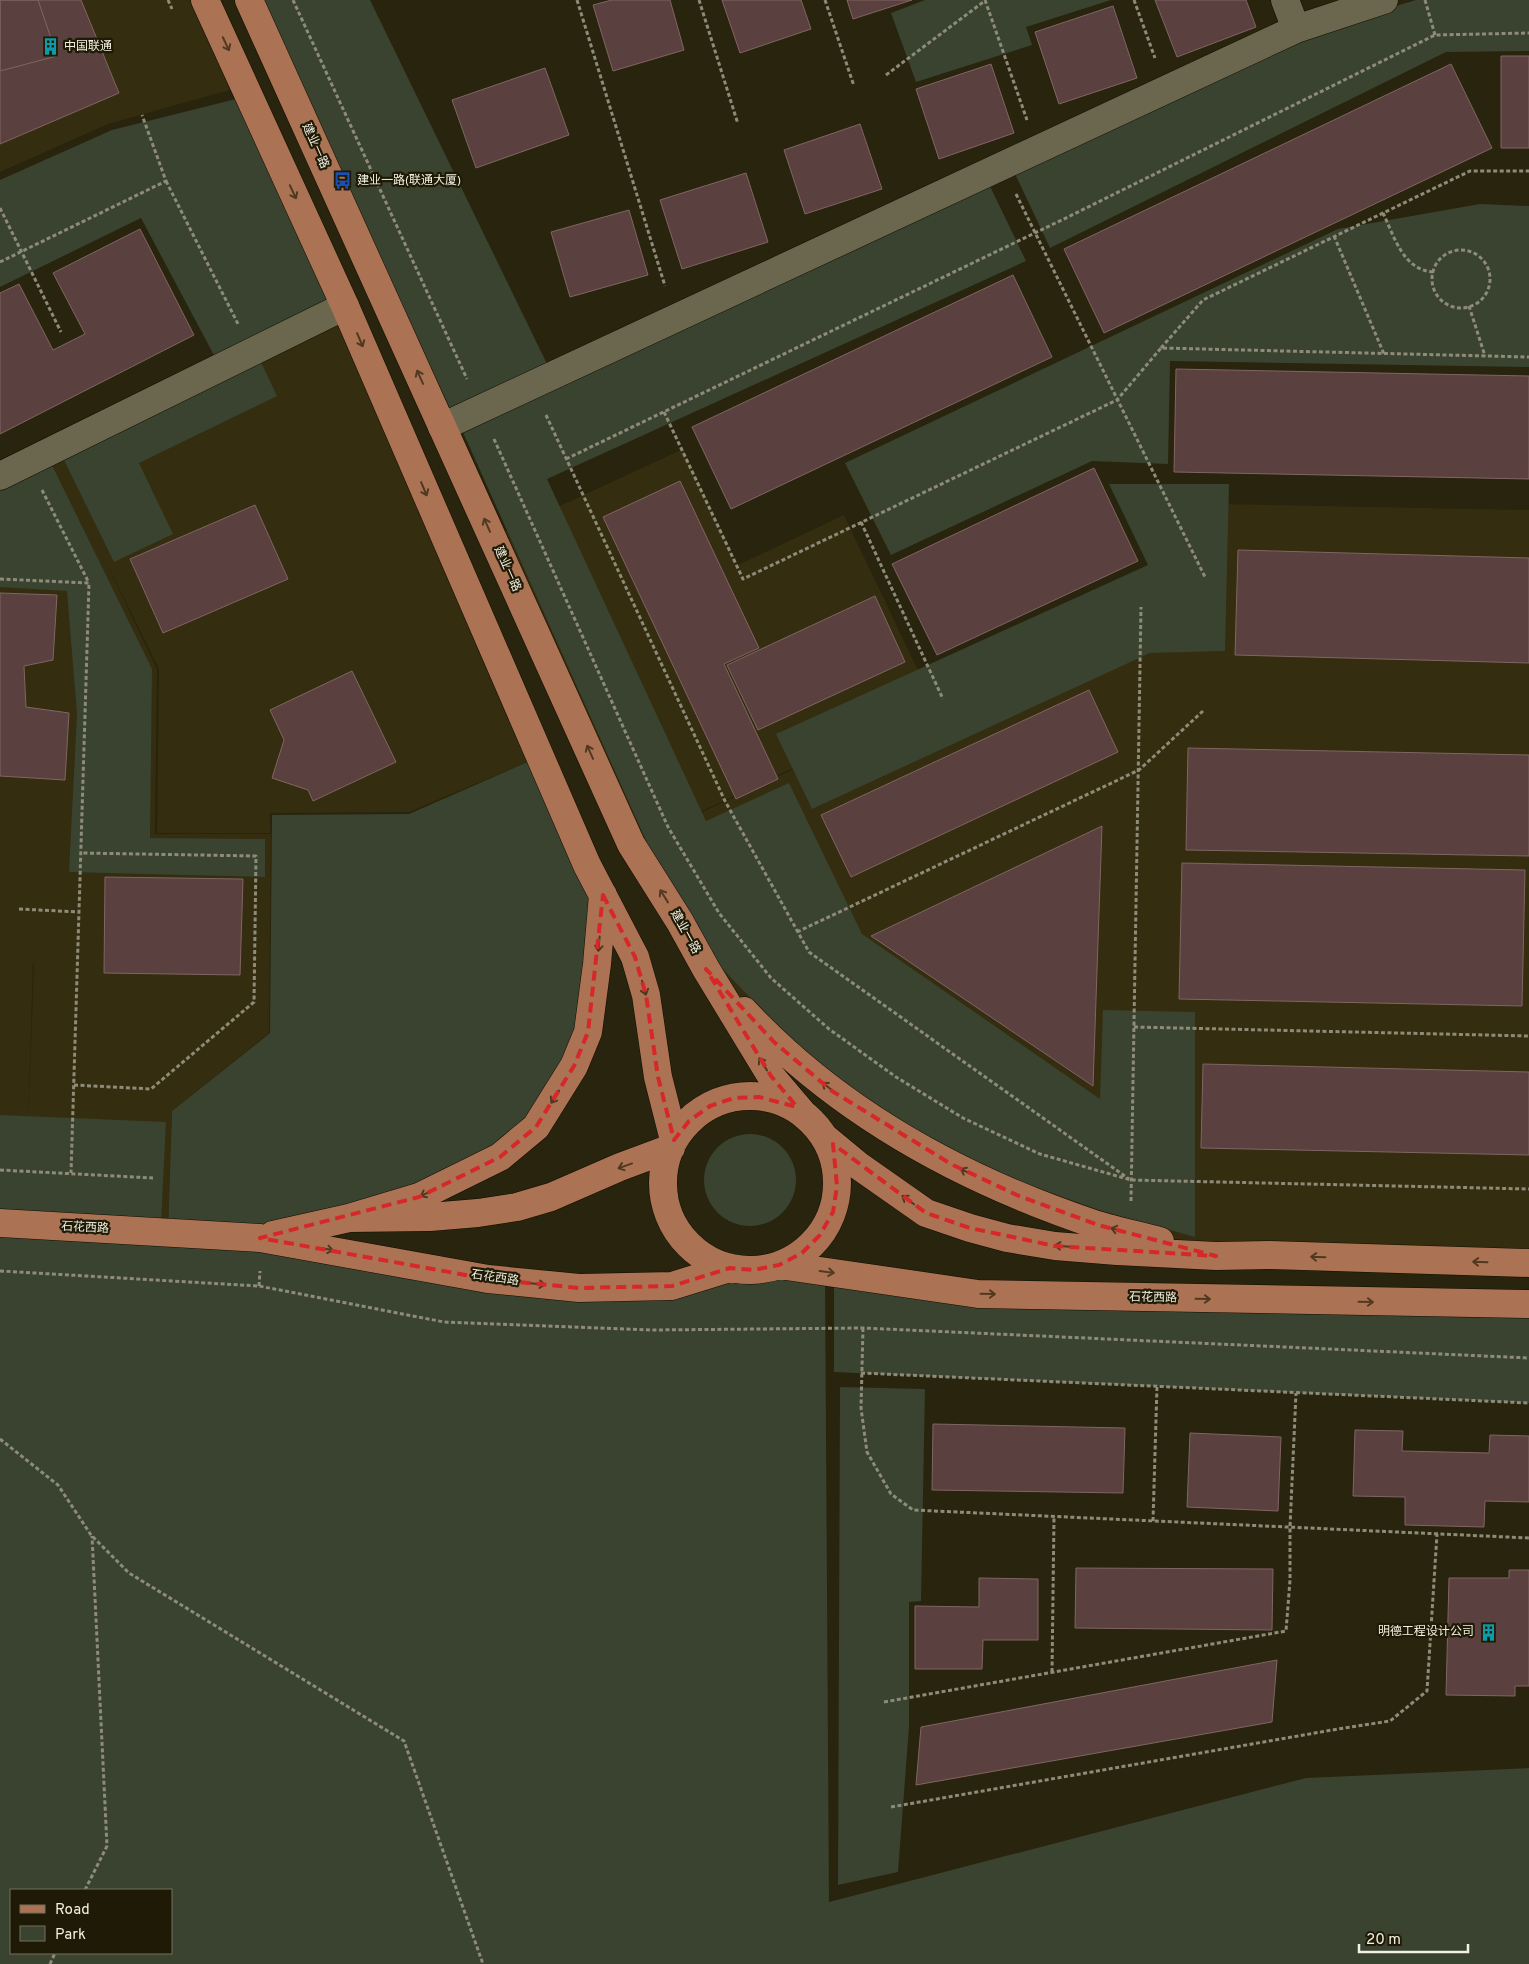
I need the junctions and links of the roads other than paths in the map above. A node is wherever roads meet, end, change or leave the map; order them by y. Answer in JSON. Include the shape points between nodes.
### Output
{"nodes":[{"id":1,"x":206,"y":0,"type":"edge"},
{"id":2,"x":249,"y":0,"type":"edge"},
{"id":3,"x":1285,"y":0,"type":"edge"},
{"id":4,"x":1384,"y":0,"type":"edge"},
{"id":5,"x":1296,"y":29,"type":"junction"},
{"id":6,"x":345,"y":306,"type":"junction"},
{"id":7,"x":442,"y":427,"type":"junction"},
{"id":8,"x":0,"y":476,"type":"edge"},
{"id":9,"x":603,"y":895,"type":"junction"},
{"id":10,"x":706,"y":969,"type":"junction"},
{"id":11,"x":805,"y":1116,"type":"junction"},
{"id":12,"x":824,"y":1137,"type":"junction"},
{"id":13,"x":673,"y":1144,"type":"junction"},
{"id":14,"x":349,"y":1218,"type":"junction"},
{"id":15,"x":0,"y":1223,"type":"edge"},
{"id":16,"x":260,"y":1238,"type":"junction"},
{"id":17,"x":1216,"y":1256,"type":"junction"},
{"id":18,"x":1529,"y":1263,"type":"edge"},
{"id":19,"x":779,"y":1265,"type":"junction"},
{"id":20,"x":730,"y":1268,"type":"junction"},
{"id":21,"x":1529,"y":1304,"type":"edge"}],
"edges":[{"from":1,"to":6,"type":"main road","one_way":true},
{"from":7,"to":2,"type":"main road","name":"建业一路","one_way":true},
{"from":3,"to":5,"type":"street"},
{"from":4,"to":5,"type":"street"},
{"from":5,"to":7,"type":"street"},
{"from":6,"to":8,"type":"street"},
{"from":6,"to":9,"type":"main road","one_way":true,"via":[[586,865]]},
{"from":10,"to":7,"type":"main road","name":"建业一路","one_way":true,"via":[[631,844]]},
{"from":9,"to":13,"type":"main road","one_way":true,"via":[[635,957]]},
{"from":9,"to":14,"type":"main road","one_way":true,"via":[[588,1032],[574,1066],[536,1127],[500,1157],[419,1197]]},
{"from":11,"to":10,"type":"main road","name":"建业一路","one_way":true,"via":[[770,1076]]},
{"from":17,"to":10,"type":"main road","one_way":true,"via":[[1098,1225],[1020,1196],[951,1164],[889,1129],[832,1091],[774,1042]]},
{"from":11,"to":12,"type":"main road"},
{"from":11,"to":13,"type":"main road","via":[[783,1103],[759,1097],[734,1098],[710,1106],[696,1116]]},
{"from":17,"to":12,"type":"main road","one_way":true,"via":[[1055,1246],[970,1228],[926,1212],[859,1166]]},
{"from":12,"to":19,"type":"main road","via":[[834,1160],[837,1186],[833,1212],[820,1235],[802,1253]]},
{"from":13,"to":14,"type":"main road","name":"石花西路","one_way":true,"via":[[551,1197],[517,1207],[430,1217]]},
{"from":13,"to":20,"type":"main road","via":[[665,1162],[665,1207],[675,1228],[690,1246],[708,1260]]},
{"from":14,"to":16,"type":"main road","name":"石花西路"},
{"from":15,"to":16,"type":"main road","name":"石花西路"},
{"from":16,"to":20,"type":"main road","name":"石花西路","one_way":true,"via":[[488,1279],[579,1288],[672,1286]]},
{"from":18,"to":17,"type":"main road","one_way":true},
{"from":19,"to":20,"type":"main road","via":[[753,1270]]},
{"from":19,"to":21,"type":"main road","name":"石花西路","one_way":true,"via":[[978,1294]]}]}
